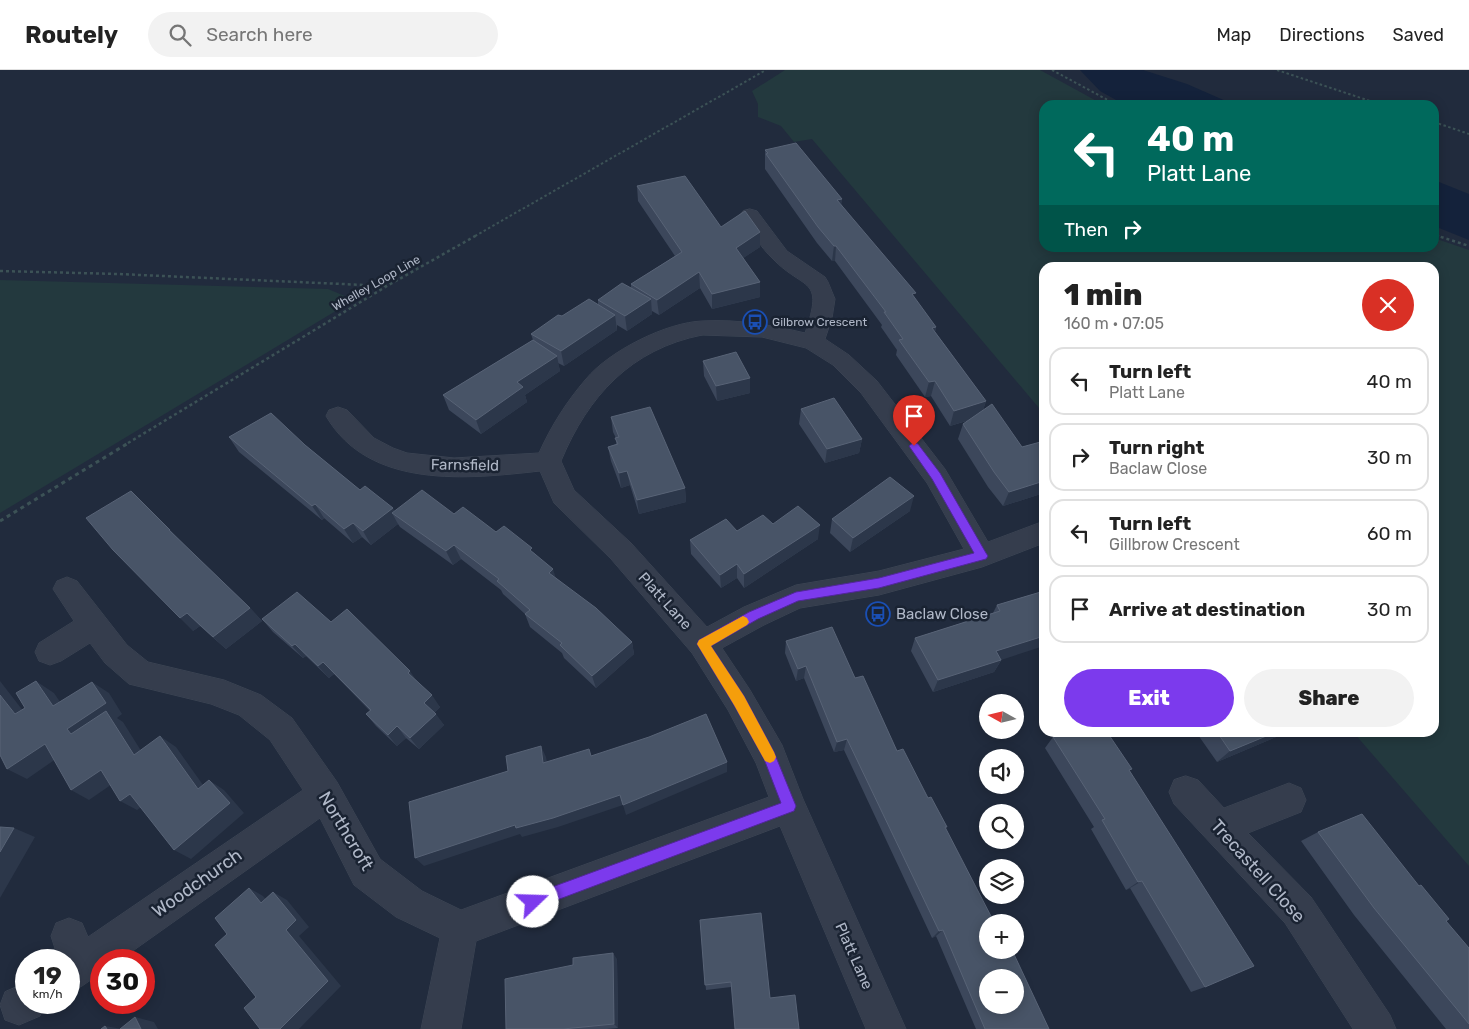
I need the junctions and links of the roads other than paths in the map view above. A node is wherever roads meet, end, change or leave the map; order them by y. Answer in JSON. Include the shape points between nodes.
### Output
{"nodes":[{"id":1,"x":748,"y":212,"type":"edge"},
{"id":2,"x":813,"y":342,"type":"junction"},
{"id":3,"x":338,"y":416,"type":"dead end"},
{"id":4,"x":548,"y":461,"type":"junction"},
{"id":5,"x":1039,"y":534,"type":"edge"},
{"id":6,"x":982,"y":556,"type":"junction"},
{"id":7,"x":67,"y":590,"type":"dead end"},
{"id":8,"x":93,"y":624,"type":"junction"},
{"id":9,"x":703,"y":644,"type":"junction"},
{"id":10,"x":50,"y":652,"type":"dead end"},
{"id":11,"x":1186,"y":792,"type":"dead end"},
{"id":12,"x":325,"y":794,"type":"junction"},
{"id":13,"x":1289,"y":800,"type":"dead end"},
{"id":14,"x":789,"y":806,"type":"junction"},
{"id":15,"x":1219,"y":827,"type":"junction"},
{"id":16,"x":460,"y":929,"type":"junction"},
{"id":17,"x":80,"y":953,"type":"edge"},
{"id":18,"x":441,"y":1029,"type":"edge"},
{"id":19,"x":886,"y":1029,"type":"edge"},
{"id":20,"x":1376,"y":1029,"type":"edge"}],
"edges":[{"from":1,"to":2,"type":"street","via":[[780,255],[818,282],[824,299]]},
{"from":2,"to":4,"type":"street","via":[[762,330],[702,328],[676,333],[646,346],[595,383],[560,433]]},
{"from":2,"to":6,"type":"street","via":[[841,360],[869,387],[936,476]]},
{"from":3,"to":4,"type":"street","name":"Farnsfield","via":[[364,443],[389,456],[427,466],[493,467]]},
{"from":4,"to":9,"type":"street","name":"Platt Lane","via":[[564,496],[621,551]]},
{"from":5,"to":6,"type":"street"},
{"from":6,"to":9,"type":"street","via":[[879,583],[796,597]]},
{"from":7,"to":8,"type":"street","name":"Northcroft"},
{"from":8,"to":10,"type":"street"},
{"from":8,"to":12,"type":"street","name":"Northcroft","via":[[116,654],[140,674],[213,690],[250,705],[281,729]]},
{"from":9,"to":14,"type":"street","name":"Platt Lane","via":[[770,756]]},
{"from":11,"to":15,"type":"street","name":"Trecastell Close"},
{"from":12,"to":16,"type":"street","name":"Northcroft","via":[[368,872],[409,904]]},
{"from":12,"to":17,"type":"street","name":"Woodchurch"},
{"from":13,"to":15,"type":"street"},
{"from":14,"to":16,"type":"street"},
{"from":14,"to":19,"type":"street","name":"Platt Lane"},
{"from":15,"to":20,"type":"street","name":"Trecastell Close","via":[[1298,910]]},
{"from":16,"to":18,"type":"street"}]}
